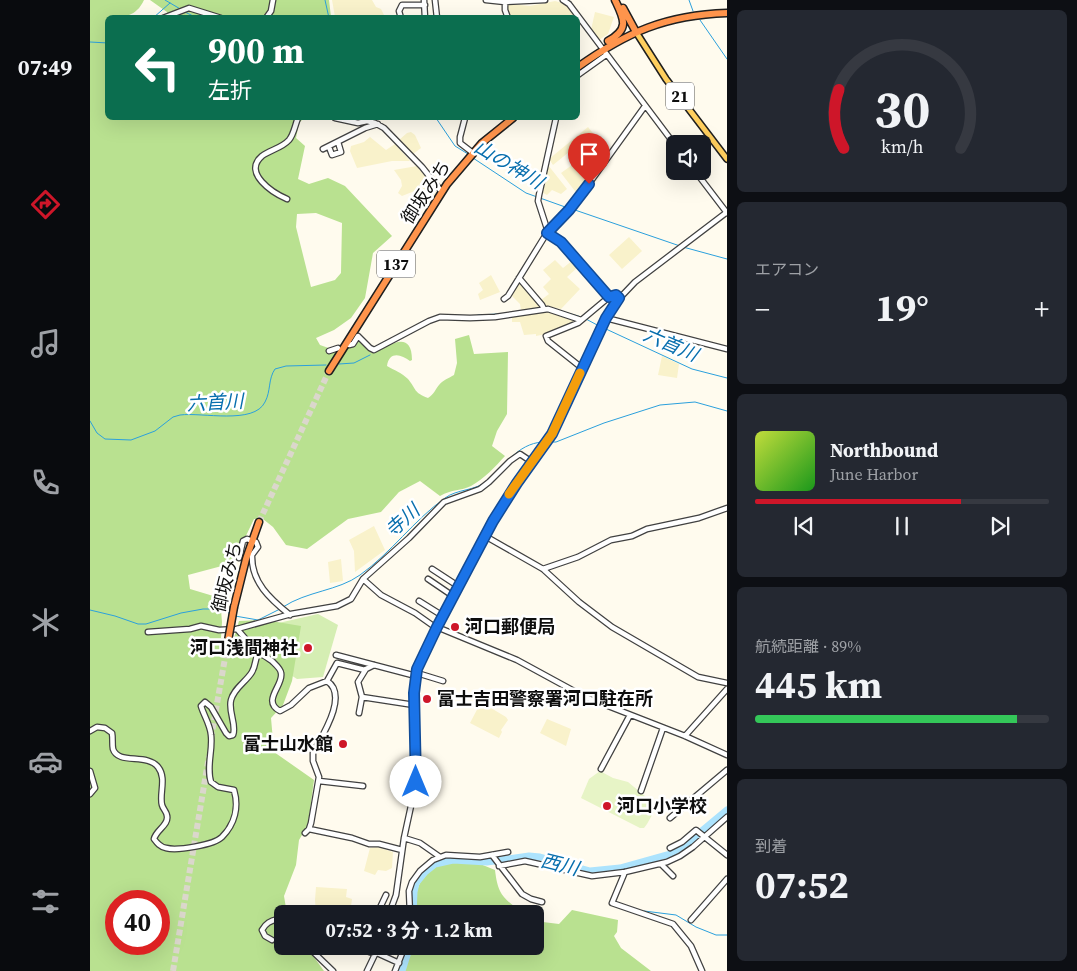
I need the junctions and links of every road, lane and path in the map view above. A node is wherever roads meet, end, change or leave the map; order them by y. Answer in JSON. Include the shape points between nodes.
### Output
{"nodes":[{"id":1,"x":273,"y":0,"type":"edge"},
{"id":2,"x":435,"y":0,"type":"edge"},
{"id":3,"x":486,"y":0,"type":"edge"},
{"id":4,"x":545,"y":0,"type":"edge"},
{"id":5,"x":563,"y":0,"type":"edge"},
{"id":6,"x":615,"y":0,"type":"edge"},
{"id":7,"x":619,"y":0,"type":"edge"},
{"id":8,"x":424,"y":2,"type":"edge"},
{"id":9,"x":504,"y":2,"type":"junction"},
{"id":10,"x":727,"y":13,"type":"edge"},
{"id":11,"x":171,"y":15,"type":"edge"},
{"id":12,"x":211,"y":15,"type":"edge"},
{"id":13,"x":268,"y":15,"type":"edge"},
{"id":14,"x":400,"y":15,"type":"edge"},
{"id":15,"x":425,"y":15,"type":"edge"},
{"id":16,"x":437,"y":15,"type":"edge"},
{"id":17,"x":507,"y":15,"type":"edge"},
{"id":18,"x":577,"y":15,"type":"edge"},
{"id":19,"x":580,"y":19,"type":"edge"},
{"id":20,"x":636,"y":32,"type":"junction"},
{"id":21,"x":602,"y":50,"type":"junction"},
{"id":22,"x":580,"y":65,"type":"edge"},
{"id":23,"x":580,"y":74,"type":"edge"},
{"id":24,"x":645,"y":106,"type":"junction"},
{"id":25,"x":297,"y":120,"type":"edge"},
{"id":26,"x":344,"y":120,"type":"edge"},
{"id":27,"x":464,"y":120,"type":"edge"},
{"id":28,"x":510,"y":120,"type":"edge"},
{"id":29,"x":556,"y":120,"type":"edge"},
{"id":30,"x":373,"y":121,"type":"edge"},
{"id":31,"x":667,"y":135,"type":"edge"},
{"id":32,"x":338,"y":142,"type":"junction"},
{"id":33,"x":329,"y":146,"type":"junction"},
{"id":34,"x":323,"y":149,"type":"dead end"},
{"id":35,"x":471,"y":156,"type":"junction"},
{"id":36,"x":727,"y":158,"type":"edge"},
{"id":37,"x":702,"y":180,"type":"edge"},
{"id":38,"x":442,"y":192,"type":"junction"},
{"id":39,"x":287,"y":199,"type":"dead end"},
{"id":40,"x":727,"y":212,"type":"edge"},
{"id":41,"x":547,"y":233,"type":"junction"},
{"id":42,"x":519,"y":278,"type":"junction"},
{"id":43,"x":609,"y":297,"type":"junction"},
{"id":44,"x":619,"y":298,"type":"junction"},
{"id":45,"x":504,"y":299,"type":"dead end"},
{"id":46,"x":544,"y":309,"type":"junction"},
{"id":47,"x":606,"y":318,"type":"junction"},
{"id":48,"x":581,"y":320,"type":"junction"},
{"id":49,"x":349,"y":345,"type":"dead end"},
{"id":50,"x":338,"y":348,"type":"dead end"},
{"id":51,"x":727,"y":349,"type":"edge"},
{"id":52,"x":329,"y":351,"type":"dead end"},
{"id":53,"x":582,"y":368,"type":"junction"},
{"id":54,"x":329,"y":371,"type":"tunnel mouth"},
{"id":55,"x":532,"y":462,"type":"junction"},
{"id":56,"x":727,"y":508,"type":"edge"},
{"id":57,"x":259,"y":522,"type":"tunnel mouth"},
{"id":58,"x":485,"y":536,"type":"junction"},
{"id":59,"x":252,"y":540,"type":"junction"},
{"id":60,"x":239,"y":558,"type":"dead end"},
{"id":61,"x":432,"y":569,"type":"dead end"},
{"id":62,"x":543,"y":569,"type":"junction"},
{"id":63,"x":363,"y":579,"type":"junction"},
{"id":64,"x":428,"y":579,"type":"dead end"},
{"id":65,"x":458,"y":586,"type":"junction"},
{"id":66,"x":453,"y":596,"type":"junction"},
{"id":67,"x":419,"y":601,"type":"dead end"},
{"id":68,"x":290,"y":615,"type":"junction"},
{"id":69,"x":443,"y":616,"type":"junction"},
{"id":70,"x":437,"y":627,"type":"junction"},
{"id":71,"x":237,"y":630,"type":"junction"},
{"id":72,"x":148,"y":632,"type":"dead end"},
{"id":73,"x":228,"y":641,"type":"tunnel mouth"},
{"id":74,"x":258,"y":653,"type":"junction"},
{"id":75,"x":336,"y":655,"type":"dead end"},
{"id":76,"x":374,"y":665,"type":"junction"},
{"id":77,"x":365,"y":670,"type":"junction"},
{"id":78,"x":416,"y":674,"type":"junction"},
{"id":79,"x":327,"y":681,"type":"junction"},
{"id":80,"x":443,"y":681,"type":"dead end"},
{"id":81,"x":727,"y":683,"type":"edge"},
{"id":82,"x":727,"y":689,"type":"edge"},
{"id":83,"x":362,"y":697,"type":"junction"},
{"id":84,"x":414,"y":705,"type":"junction"},
{"id":85,"x":359,"y":713,"type":"dead end"},
{"id":86,"x":630,"y":715,"type":"junction"},
{"id":87,"x":663,"y":728,"type":"junction"},
{"id":88,"x":90,"y":731,"type":"edge"},
{"id":89,"x":685,"y":736,"type":"junction"},
{"id":90,"x":727,"y":755,"type":"edge"},
{"id":91,"x":601,"y":769,"type":"dead end"},
{"id":92,"x":727,"y":770,"type":"edge"},
{"id":93,"x":90,"y":771,"type":"edge"},
{"id":94,"x":319,"y":781,"type":"junction"},
{"id":95,"x":363,"y":786,"type":"dead end"},
{"id":96,"x":641,"y":791,"type":"dead end"},
{"id":97,"x":90,"y":794,"type":"edge"},
{"id":98,"x":727,"y":817,"type":"edge"},
{"id":99,"x":670,"y":818,"type":"dead end"},
{"id":100,"x":705,"y":836,"type":"junction"},
{"id":101,"x":404,"y":838,"type":"junction"},
{"id":102,"x":670,"y":848,"type":"dead end"},
{"id":103,"x":402,"y":850,"type":"junction"},
{"id":104,"x":508,"y":852,"type":"dead end"},
{"id":105,"x":727,"y":855,"type":"edge"},
{"id":106,"x":493,"y":856,"type":"junction"},
{"id":107,"x":440,"y":857,"type":"junction"},
{"id":108,"x":661,"y":864,"type":"junction"},
{"id":109,"x":498,"y":865,"type":"junction"},
{"id":110,"x":625,"y":872,"type":"junction"},
{"id":111,"x":673,"y":876,"type":"dead end"},
{"id":112,"x":727,"y":879,"type":"edge"},
{"id":113,"x":542,"y":902,"type":"dead end"},
{"id":114,"x":393,"y":904,"type":"joint"},
{"id":115,"x":382,"y":905,"type":"edge"},
{"id":116,"x":410,"y":905,"type":"edge"},
{"id":117,"x":274,"y":920,"type":"edge"},
{"id":118,"x":691,"y":920,"type":"dead end"},
{"id":119,"x":272,"y":940,"type":"dead end"},
{"id":120,"x":316,"y":955,"type":"edge"},
{"id":121,"x":375,"y":955,"type":"edge"},
{"id":122,"x":379,"y":955,"type":"edge"},
{"id":123,"x":402,"y":955,"type":"edge"},
{"id":124,"x":399,"y":963,"type":"junction"},
{"id":125,"x":333,"y":971,"type":"edge"},
{"id":126,"x":367,"y":971,"type":"edge"},
{"id":127,"x":395,"y":971,"type":"edge"},
{"id":128,"x":702,"y":971,"type":"edge"}],
"edges":[{"from":1,"to":13,"type":"street"},
{"from":2,"to":16,"type":"street"},
{"from":3,"to":9,"type":"street"},
{"from":4,"to":9,"type":"street"},
{"from":5,"to":18,"type":"street"},
{"from":6,"to":21,"type":"highway","via":[[623,26]]},
{"from":7,"to":20,"type":"highway"},
{"from":8,"to":14,"type":"street","via":[[402,5]]},
{"from":8,"to":15,"type":"street"},
{"from":9,"to":17,"type":"street"},
{"from":10,"to":20,"type":"highway","via":[[671,20]]},
{"from":11,"to":12,"type":"street","via":[[189,8]]},
{"from":19,"to":21,"type":"street"},
{"from":20,"to":21,"type":"highway"},
{"from":20,"to":36,"type":"main road","number":"21","via":[[666,79]]},
{"from":21,"to":22,"type":"highway"},
{"from":21,"to":23,"type":"street"},
{"from":21,"to":24,"type":"street"},
{"from":24,"to":31,"type":"street"},
{"from":24,"to":41,"type":"street","via":[[573,205]]},
{"from":25,"to":39,"type":"street","via":[[288,141],[261,157],[256,169],[264,185]]},
{"from":26,"to":30,"type":"street","via":[[358,123]]},
{"from":27,"to":35,"type":"street","via":[[460,142]]},
{"from":28,"to":35,"type":"highway","name":"御坂みち","number":"137"},
{"from":29,"to":41,"type":"street","via":[[538,198]]},
{"from":30,"to":32,"type":"street"},
{"from":30,"to":38,"type":"street","via":[[397,140]]},
{"from":32,"to":33,"type":"street"},
{"from":32,"to":33,"type":"street","via":[[341,152],[332,155]]},
{"from":33,"to":34,"type":"street"},
{"from":35,"to":38,"type":"highway","name":"御坂みち","number":"137"},
{"from":37,"to":40,"type":"street"},
{"from":38,"to":54,"type":"highway","name":"御坂みち","number":"137"},
{"from":40,"to":44,"type":"street","via":[[634,282]]},
{"from":41,"to":42,"type":"street"},
{"from":41,"to":43,"type":"street","via":[[561,242]]},
{"from":42,"to":45,"type":"street"},
{"from":42,"to":46,"type":"street"},
{"from":43,"to":44,"type":"street","via":[[616,295]]},
{"from":43,"to":48,"type":"street"},
{"from":44,"to":47,"type":"street"},
{"from":46,"to":48,"type":"street"},
{"from":46,"to":49,"type":"street","via":[[495,317],[436,318],[374,350],[358,336]]},
{"from":47,"to":51,"type":"street"},
{"from":47,"to":53,"type":"street"},
{"from":48,"to":53,"type":"street","via":[[546,336]]},
{"from":50,"to":52,"type":"street"},
{"from":53,"to":55,"type":"street","via":[[560,419]]},
{"from":55,"to":58,"type":"street"},
{"from":55,"to":63,"type":"street","via":[[520,454],[480,489],[444,502]]},
{"from":56,"to":62,"type":"street","via":[[611,540],[578,557]]},
{"from":57,"to":59,"type":"highway","name":"御坂みち"},
{"from":58,"to":62,"type":"street"},
{"from":58,"to":65,"type":"street"},
{"from":59,"to":60,"type":"street","via":[[243,541]]},
{"from":59,"to":68,"type":"street","via":[[258,544],[251,563],[254,576],[271,600]]},
{"from":59,"to":73,"type":"highway","name":"御坂みち","bridge":true},
{"from":61,"to":65,"type":"street"},
{"from":62,"to":81,"type":"street","via":[[612,627],[698,677]]},
{"from":63,"to":68,"type":"street","via":[[350,599],[337,606]]},
{"from":63,"to":70,"type":"street","via":[[382,595]]},
{"from":64,"to":66,"type":"street"},
{"from":65,"to":66,"type":"street"},
{"from":66,"to":69,"type":"street"},
{"from":67,"to":69,"type":"street"},
{"from":68,"to":71,"type":"street"},
{"from":69,"to":70,"type":"street"},
{"from":70,"to":78,"type":"street"},
{"from":70,"to":86,"type":"street","via":[[517,660],[585,698]]},
{"from":71,"to":72,"type":"street","via":[[201,626]]},
{"from":71,"to":74,"type":"street"},
{"from":74,"to":79,"type":"street","via":[[266,656],[281,672],[273,694],[274,706],[280,711],[309,688]]},
{"from":74,"to":88,"type":"street","via":[[251,674],[231,700],[233,735],[226,733],[211,707],[205,702],[200,706],[212,735],[211,782],[234,790],[237,799],[237,812],[222,838],[174,849],[156,843],[156,834],[168,817],[162,804],[159,768],[149,760],[124,758],[116,753],[109,730],[97,727]]},
{"from":75,"to":76,"type":"street"},
{"from":76,"to":77,"type":"street"},
{"from":76,"to":78,"type":"street"},
{"from":77,"to":79,"type":"street","via":[[337,663]]},
{"from":77,"to":83,"type":"street","via":[[358,682]]},
{"from":78,"to":80,"type":"street"},
{"from":78,"to":84,"type":"street"},
{"from":79,"to":94,"type":"street","via":[[334,689],[336,704],[313,753]]},
{"from":82,"to":89,"type":"street"},
{"from":83,"to":84,"type":"street"},
{"from":83,"to":85,"type":"street"},
{"from":84,"to":101,"type":"street","via":[[416,782]]},
{"from":86,"to":87,"type":"street"},
{"from":86,"to":91,"type":"street"},
{"from":87,"to":89,"type":"street"},
{"from":87,"to":96,"type":"street"},
{"from":89,"to":90,"type":"street"},
{"from":92,"to":99,"type":"street"},
{"from":93,"to":97,"type":"street","via":[[95,788]]},
{"from":94,"to":95,"type":"street"},
{"from":94,"to":103,"type":"street","via":[[307,831]]},
{"from":98,"to":100,"type":"street"},
{"from":100,"to":102,"type":"street","via":[[696,830]]},
{"from":100,"to":105,"type":"street"},
{"from":100,"to":108,"type":"street","via":[[680,856]]},
{"from":101,"to":103,"type":"street"},
{"from":101,"to":107,"type":"street","via":[[420,843]]},
{"from":103,"to":114,"type":"street"},
{"from":104,"to":106,"type":"street"},
{"from":106,"to":107,"type":"street"},
{"from":106,"to":109,"type":"street"},
{"from":107,"to":116,"type":"street","via":[[426,865],[412,882]]},
{"from":108,"to":110,"type":"street"},
{"from":108,"to":111,"type":"street"},
{"from":109,"to":110,"type":"street","via":[[525,861],[592,876]]},
{"from":109,"to":113,"type":"street","via":[[522,894]]},
{"from":110,"to":128,"type":"street","via":[[612,903],[673,924],[691,946]]},
{"from":112,"to":118,"type":"street"},
{"from":114,"to":115,"type":"street","via":[[385,898]]},
{"from":117,"to":119,"type":"street","via":[[262,930]]},
{"from":120,"to":125,"type":"street"},
{"from":121,"to":126,"type":"street"},
{"from":122,"to":124,"type":"street"},
{"from":123,"to":124,"type":"street"},
{"from":124,"to":127,"type":"street"}]}
